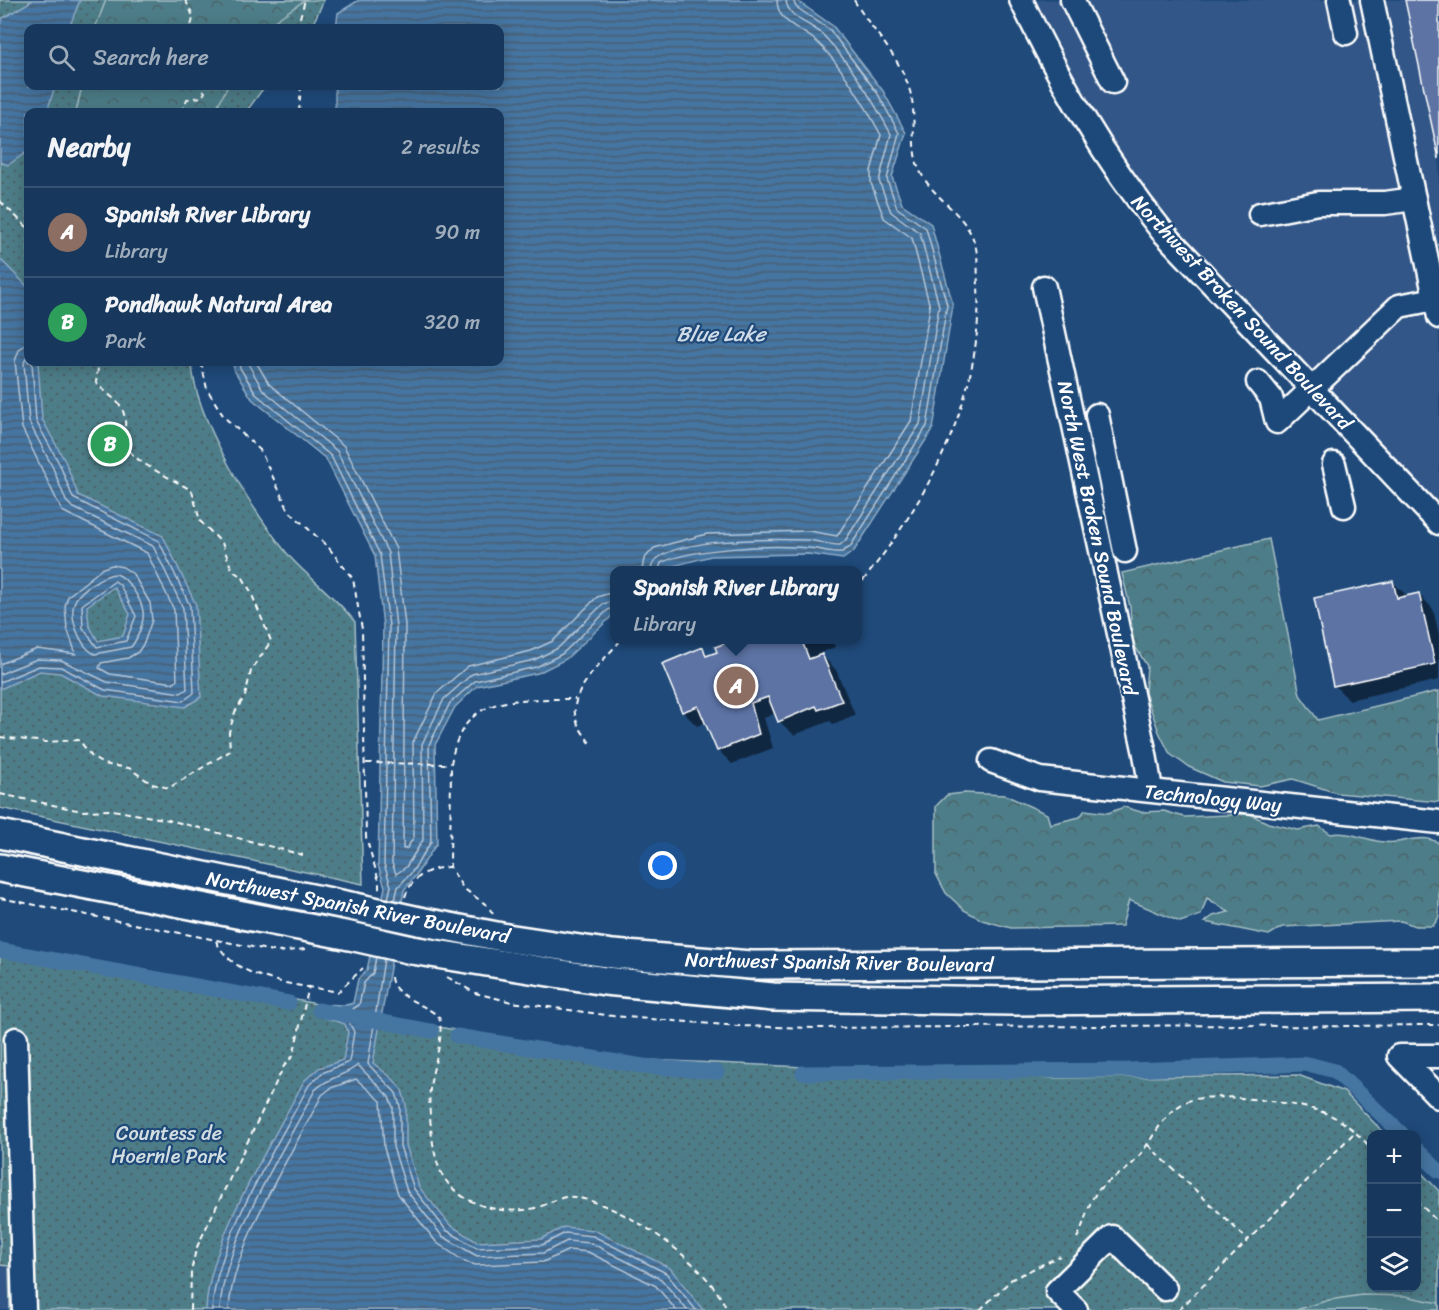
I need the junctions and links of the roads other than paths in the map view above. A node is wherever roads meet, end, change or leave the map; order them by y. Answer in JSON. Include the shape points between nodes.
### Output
{"nodes":[{"id":1,"x":1021,"y":0,"type":"edge"},
{"id":2,"x":1072,"y":0,"type":"edge"},
{"id":3,"x":1373,"y":5,"type":"edge"},
{"id":4,"x":1343,"y":16,"type":"edge"},
{"id":5,"x":1113,"y":82,"type":"dead end"},
{"id":6,"x":1414,"y":199,"type":"junction"},
{"id":7,"x":1260,"y":214,"type":"dead end"},
{"id":8,"x":1044,"y":287,"type":"dead end"},
{"id":9,"x":1437,"y":308,"type":"edge"},
{"id":10,"x":1258,"y":382,"type":"dead end"},
{"id":11,"x":1311,"y":389,"type":"junction"},
{"id":12,"x":1075,"y":432,"type":"junction"},
{"id":13,"x":1334,"y":464,"type":"dead end"},
{"id":14,"x":1344,"y":506,"type":"dead end"},
{"id":15,"x":1437,"y":519,"type":"edge"},
{"id":16,"x":1125,"y":551,"type":"dead end"},
{"id":17,"x":991,"y":761,"type":"dead end"},
{"id":18,"x":1151,"y":790,"type":"junction"},
{"id":19,"x":1439,"y":822,"type":"edge"},
{"id":20,"x":6,"y":837,"type":"edge"},
{"id":21,"x":0,"y":868,"type":"edge"},
{"id":22,"x":1439,"y":962,"type":"edge"},
{"id":23,"x":763,"y":965,"type":"junction"},
{"id":24,"x":761,"y":996,"type":"junction"},
{"id":25,"x":1439,"y":998,"type":"edge"},
{"id":26,"x":16,"y":1039,"type":"dead end"},
{"id":27,"x":1439,"y":1056,"type":"edge"},
{"id":28,"x":1439,"y":1097,"type":"edge"},
{"id":29,"x":1165,"y":1288,"type":"dead end"},
{"id":30,"x":24,"y":1310,"type":"edge"},
{"id":31,"x":1076,"y":1310,"type":"edge"}],
"edges":[{"from":1,"to":11,"type":"street","name":"Northwest Broken Sound Boulevard","via":[[1080,114],[1137,200]]},
{"from":2,"to":5,"type":"street"},
{"from":3,"to":4,"type":"street"},
{"from":3,"to":6,"type":"street"},
{"from":6,"to":7,"type":"street","via":[[1318,203]]},
{"from":6,"to":9,"type":"street"},
{"from":8,"to":12,"type":"street","name":"North West Broken Sound Boulevard"},
{"from":9,"to":11,"type":"street","via":[[1400,306]]},
{"from":10,"to":11,"type":"street","via":[[1271,398],[1277,422]]},
{"from":11,"to":15,"type":"street","name":"Northwest Broken Sound Boulevard"},
{"from":12,"to":16,"type":"street","via":[[1098,421]]},
{"from":12,"to":18,"type":"street","name":"North West Broken Sound Boulevard"},
{"from":13,"to":14,"type":"street"},
{"from":17,"to":18,"type":"street","name":"Technology Way","via":[[1040,779]]},
{"from":18,"to":19,"type":"street","name":"Technology Way"},
{"from":20,"to":23,"type":"main road","name":"Northwest Spanish River Boulevard","bridge":true,"via":[[355,907],[411,910],[507,938],[613,954]]},
{"from":21,"to":24,"type":"main road","name":"Northwest Spanish River Boulevard","bridge":true,"via":[[550,974]]},
{"from":22,"to":23,"type":"main road","name":"Northwest Spanish River Boulevard"},
{"from":23,"to":24,"type":"main road"},
{"from":24,"to":25,"type":"main road","name":"Northwest Spanish River Boulevard","via":[[1001,1001]]},
{"from":26,"to":30,"type":"street"},
{"from":27,"to":28,"type":"street","via":[[1399,1056]]},
{"from":29,"to":31,"type":"street","via":[[1112,1237],[1058,1291]]}]}
